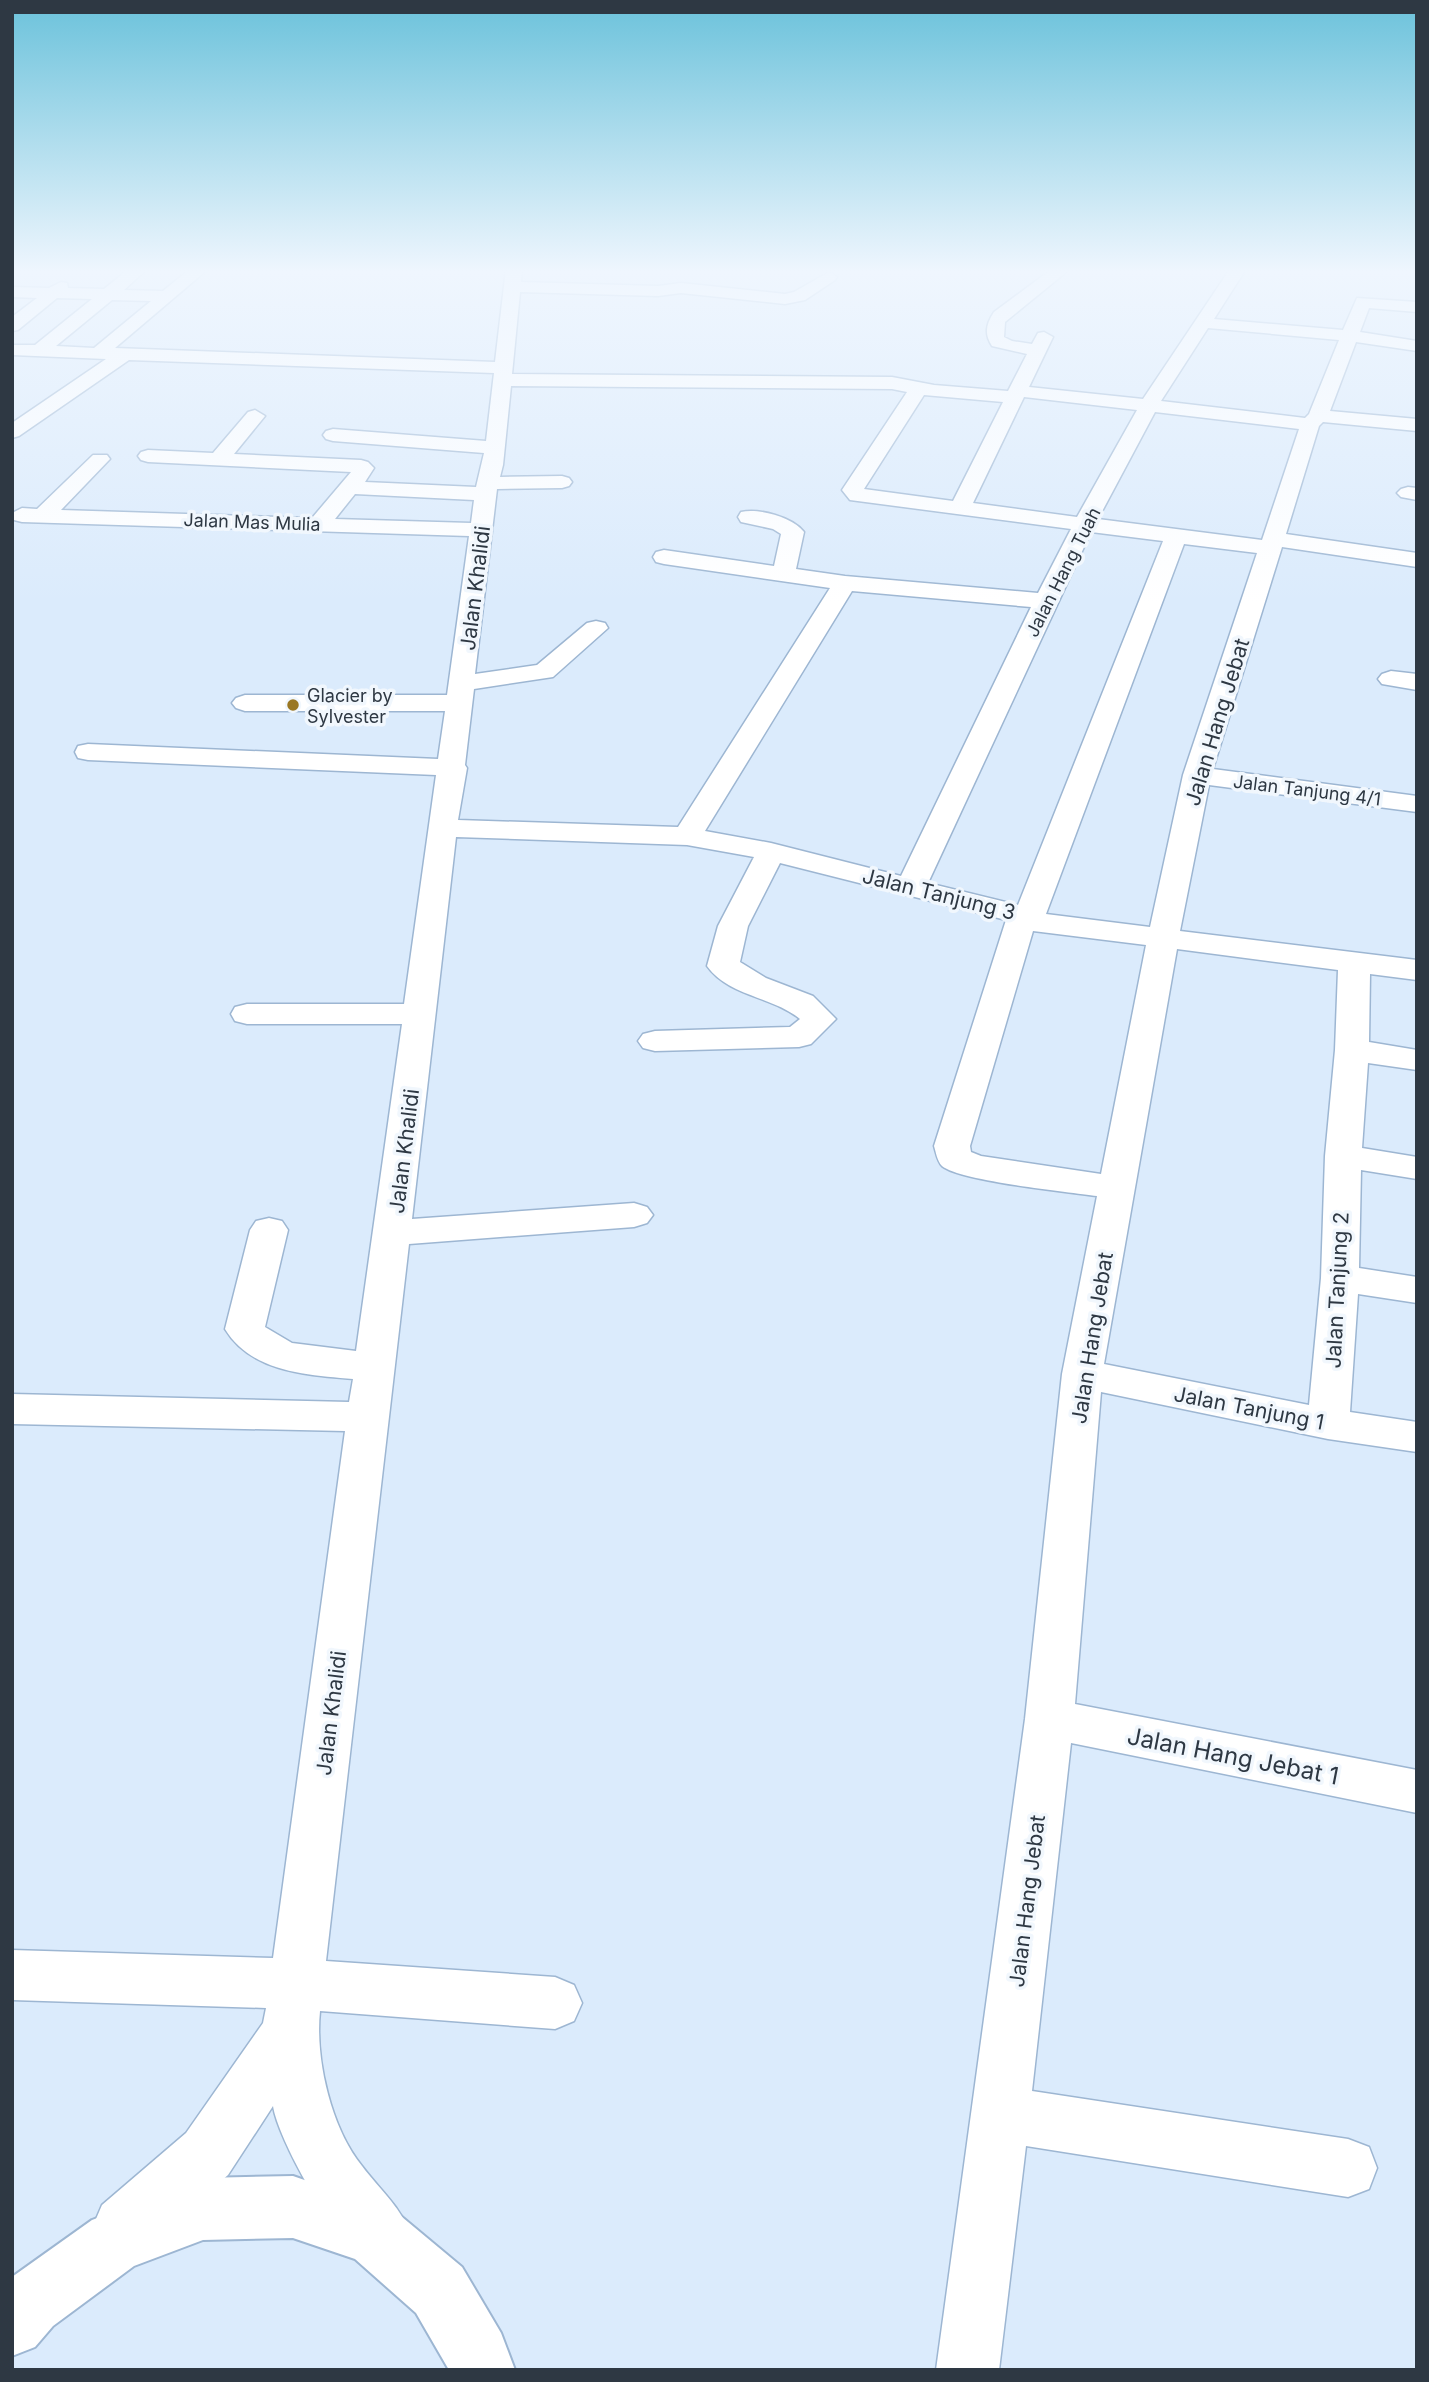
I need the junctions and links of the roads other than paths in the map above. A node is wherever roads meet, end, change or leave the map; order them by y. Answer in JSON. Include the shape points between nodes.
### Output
{"nodes":[{"id":1,"x":87,"y":380,"type":"edge"},
{"id":2,"x":500,"y":380,"type":"edge"},
{"id":3,"x":758,"y":380,"type":"edge"},
{"id":4,"x":879,"y":380,"type":"edge"},
{"id":5,"x":1023,"y":380,"type":"edge"},
{"id":6,"x":1166,"y":380,"type":"edge"},
{"id":7,"x":1331,"y":380,"type":"edge"},
{"id":8,"x":877,"y":383,"type":"junction"},
{"id":9,"x":919,"y":388,"type":"junction"},
{"id":10,"x":1016,"y":394,"type":"junction"},
{"id":11,"x":1149,"y":406,"type":"junction"},
{"id":12,"x":256,"y":416,"type":"dead end"},
{"id":13,"x":1314,"y":420,"type":"junction"},
{"id":14,"x":1417,"y":425,"type":"edge"},
{"id":15,"x":12,"y":432,"type":"edge"},
{"id":16,"x":333,"y":435,"type":"dead end"},
{"id":17,"x":148,"y":456,"type":"dead end"},
{"id":18,"x":219,"y":458,"type":"junction"},
{"id":19,"x":100,"y":459,"type":"dead end"},
{"id":20,"x":487,"y":467,"type":"junction"},
{"id":21,"x":562,"y":482,"type":"dead end"},
{"id":22,"x":349,"y":487,"type":"junction"},
{"id":23,"x":441,"y":493,"type":"junction"},
{"id":24,"x":960,"y":509,"type":"junction"},
{"id":25,"x":749,"y":517,"type":"dead end"},
{"id":26,"x":318,"y":525,"type":"junction"},
{"id":27,"x":1086,"y":525,"type":"junction"},
{"id":28,"x":414,"y":528,"type":"junction"},
{"id":29,"x":482,"y":530,"type":"junction"},
{"id":30,"x":1177,"y":537,"type":"junction"},
{"id":31,"x":1273,"y":544,"type":"junction"},
{"id":32,"x":664,"y":557,"type":"dead end"},
{"id":33,"x":1417,"y":560,"type":"edge"},
{"id":34,"x":783,"y":574,"type":"junction"},
{"id":35,"x":845,"y":583,"type":"junction"},
{"id":36,"x":1046,"y":601,"type":"junction"},
{"id":37,"x":596,"y":628,"type":"dead end"},
{"id":38,"x":1391,"y":679,"type":"dead end"},
{"id":39,"x":1417,"y":682,"type":"edge"},
{"id":40,"x":461,"y":693,"type":"junction"},
{"id":41,"x":245,"y":703,"type":"dead end"},
{"id":42,"x":88,"y":752,"type":"dead end"},
{"id":43,"x":453,"y":768,"type":"junction"},
{"id":44,"x":1197,"y":775,"type":"junction"},
{"id":45,"x":1417,"y":804,"type":"edge"},
{"id":46,"x":445,"y":828,"type":"junction"},
{"id":47,"x":687,"y":836,"type":"junction"},
{"id":48,"x":771,"y":852,"type":"junction"},
{"id":49,"x":911,"y":887,"type":"junction"},
{"id":50,"x":1025,"y":918,"type":"junction"},
{"id":51,"x":1163,"y":939,"type":"junction"},
{"id":52,"x":1354,"y":963,"type":"junction"},
{"id":53,"x":1417,"y":970,"type":"edge"},
{"id":54,"x":247,"y":1014,"type":"dead end"},
{"id":55,"x":421,"y":1014,"type":"junction"},
{"id":56,"x":655,"y":1041,"type":"dead end"},
{"id":57,"x":1352,"y":1050,"type":"junction"},
{"id":58,"x":1417,"y":1060,"type":"edge"},
{"id":59,"x":1343,"y":1156,"type":"junction"},
{"id":60,"x":1417,"y":1168,"type":"edge"},
{"id":61,"x":1118,"y":1188,"type":"junction"},
{"id":62,"x":634,"y":1215,"type":"dead end"},
{"id":63,"x":269,"y":1230,"type":"dead end"},
{"id":64,"x":393,"y":1233,"type":"junction"},
{"id":65,"x":1340,"y":1278,"type":"junction"},
{"id":66,"x":1417,"y":1290,"type":"edge"},
{"id":67,"x":375,"y":1367,"type":"junction"},
{"id":68,"x":1082,"y":1374,"type":"junction"},
{"id":69,"x":12,"y":1409,"type":"edge"},
{"id":70,"x":369,"y":1416,"type":"junction"},
{"id":71,"x":1328,"y":1424,"type":"junction"},
{"id":72,"x":1417,"y":1437,"type":"edge"},
{"id":73,"x":1049,"y":1719,"type":"junction"},
{"id":74,"x":1417,"y":1792,"type":"edge"},
{"id":75,"x":12,"y":1975,"type":"edge"},
{"id":76,"x":555,"y":2003,"type":"dead end"},
{"id":77,"x":293,"y":2008,"type":"junction"},
{"id":78,"x":1002,"y":2114,"type":"junction"},
{"id":79,"x":1348,"y":2168,"type":"dead end"},
{"id":80,"x":421,"y":2274,"type":"junction"},
{"id":81,"x":32,"y":2305,"type":"edge"},
{"id":82,"x":482,"y":2370,"type":"edge"},
{"id":83,"x":513,"y":2370,"type":"edge"},
{"id":84,"x":967,"y":2370,"type":"edge"}],
"edges":[{"from":1,"to":15,"type":"street"},
{"from":2,"to":20,"type":"street","name":"Jalan Khalidi"},
{"from":3,"to":8,"type":"street"},
{"from":4,"to":8,"type":"street"},
{"from":5,"to":10,"type":"street"},
{"from":6,"to":11,"type":"street","name":"Jalan Hang Tuah"},
{"from":7,"to":13,"type":"street","name":"Jalan Hang Jebat"},
{"from":8,"to":9,"type":"street"},
{"from":9,"to":10,"type":"street"},
{"from":9,"to":24,"type":"street","via":[[853,489],[865,498]]},
{"from":10,"to":11,"type":"street"},
{"from":10,"to":24,"type":"street"},
{"from":11,"to":13,"type":"street"},
{"from":11,"to":27,"type":"street","name":"Jalan Hang Tuah"},
{"from":12,"to":18,"type":"street"},
{"from":13,"to":14,"type":"street"},
{"from":13,"to":31,"type":"street","name":"Jalan Hang Jebat"},
{"from":16,"to":20,"type":"street"},
{"from":17,"to":18,"type":"street"},
{"from":18,"to":22,"type":"street","via":[[361,466],[363,471]]},
{"from":19,"to":26,"type":"street","name":"Jalan Mas Mulia","via":[[32,515]]},
{"from":20,"to":21,"type":"street"},
{"from":20,"to":23,"type":"street"},
{"from":20,"to":23,"type":"street","via":[[458,469]]},
{"from":20,"to":29,"type":"street","name":"Jalan Khalidi"},
{"from":22,"to":23,"type":"street"},
{"from":22,"to":26,"type":"street"},
{"from":23,"to":28,"type":"street"},
{"from":24,"to":27,"type":"street"},
{"from":25,"to":34,"type":"street","via":[[793,532]]},
{"from":26,"to":28,"type":"street","name":"Jalan Mas Mulia"},
{"from":27,"to":30,"type":"street"},
{"from":27,"to":36,"type":"street","name":"Jalan Hang Tuah"},
{"from":28,"to":29,"type":"street","name":"Jalan Mas Mulia"},
{"from":29,"to":40,"type":"street","name":"Jalan Khalidi"},
{"from":30,"to":31,"type":"street"},
{"from":30,"to":50,"type":"street"},
{"from":31,"to":33,"type":"street"},
{"from":31,"to":44,"type":"street","name":"Jalan Hang Jebat"},
{"from":32,"to":34,"type":"street"},
{"from":34,"to":35,"type":"street"},
{"from":35,"to":36,"type":"street"},
{"from":35,"to":47,"type":"street"},
{"from":36,"to":49,"type":"street","name":"Jalan Hang Tuah"},
{"from":37,"to":40,"type":"street","via":[[544,672]]},
{"from":38,"to":39,"type":"street"},
{"from":40,"to":41,"type":"street"},
{"from":40,"to":43,"type":"street","name":"Jalan Khalidi"},
{"from":42,"to":43,"type":"street"},
{"from":43,"to":46,"type":"street","name":"Jalan Khalidi"},
{"from":44,"to":45,"type":"street","name":"Jalan Tanjung 4/1"},
{"from":44,"to":51,"type":"street","name":"Jalan Hang Jebat"},
{"from":46,"to":47,"type":"street","name":"Jalan Tanjung 3"},
{"from":46,"to":55,"type":"street","name":"Jalan Khalidi"},
{"from":47,"to":48,"type":"street","name":"Jalan Tanjung 3"},
{"from":48,"to":49,"type":"street","name":"Jalan Tanjung 3"},
{"from":48,"to":56,"type":"street","via":[[733,926],[723,966],[801,1003],[820,1019],[799,1037]]},
{"from":49,"to":50,"type":"street","name":"Jalan Tanjung 3"},
{"from":50,"to":51,"type":"street","name":"Jalan Tanjung 3"},
{"from":50,"to":61,"type":"street","via":[[952,1146],[955,1158],[973,1166]]},
{"from":51,"to":52,"type":"street","name":"Jalan Tanjung 3"},
{"from":51,"to":61,"type":"street","name":"Jalan Hang Jebat"},
{"from":52,"to":53,"type":"street","name":"Jalan Tanjung 3"},
{"from":52,"to":57,"type":"street","name":"Jalan Tanjung 2"},
{"from":54,"to":55,"type":"street"},
{"from":55,"to":64,"type":"street","name":"Jalan Khalidi"},
{"from":57,"to":58,"type":"street"},
{"from":57,"to":59,"type":"street","name":"Jalan Tanjung 2"},
{"from":59,"to":60,"type":"street"},
{"from":59,"to":65,"type":"street","name":"Jalan Tanjung 2"},
{"from":61,"to":68,"type":"street","name":"Jalan Hang Jebat"},
{"from":62,"to":64,"type":"street"},
{"from":63,"to":67,"type":"street","via":[[245,1329],[251,1340],[277,1354]]},
{"from":64,"to":67,"type":"street","name":"Jalan Khalidi"},
{"from":65,"to":66,"type":"street"},
{"from":65,"to":71,"type":"street","name":"Jalan Tanjung 2"},
{"from":67,"to":70,"type":"street","name":"Jalan Khalidi"},
{"from":68,"to":71,"type":"street","name":"Jalan Tanjung 1"},
{"from":68,"to":73,"type":"street","name":"Jalan Hang Jebat"},
{"from":69,"to":70,"type":"street"},
{"from":70,"to":77,"type":"street","name":"Jalan Khalidi"},
{"from":71,"to":72,"type":"street","name":"Jalan Tanjung 1"},
{"from":73,"to":74,"type":"street","name":"Jalan Hang Jebat 1"},
{"from":73,"to":78,"type":"street","name":"Jalan Hang Jebat"},
{"from":75,"to":77,"type":"street"},
{"from":76,"to":77,"type":"street"},
{"from":77,"to":80,"type":"street","via":[[303,2114],[339,2185]]},
{"from":77,"to":81,"type":"street","via":[[207,2154]]},
{"from":78,"to":79,"type":"street"},
{"from":78,"to":84,"type":"street","name":"Jalan Hang Jebat"},
{"from":80,"to":81,"type":"main road","via":[[374,2234],[293,2207],[203,2209],[114,2242]]},
{"from":80,"to":82,"type":"main road","via":[[478,2356]]},
{"from":80,"to":83,"type":"street"}]}
